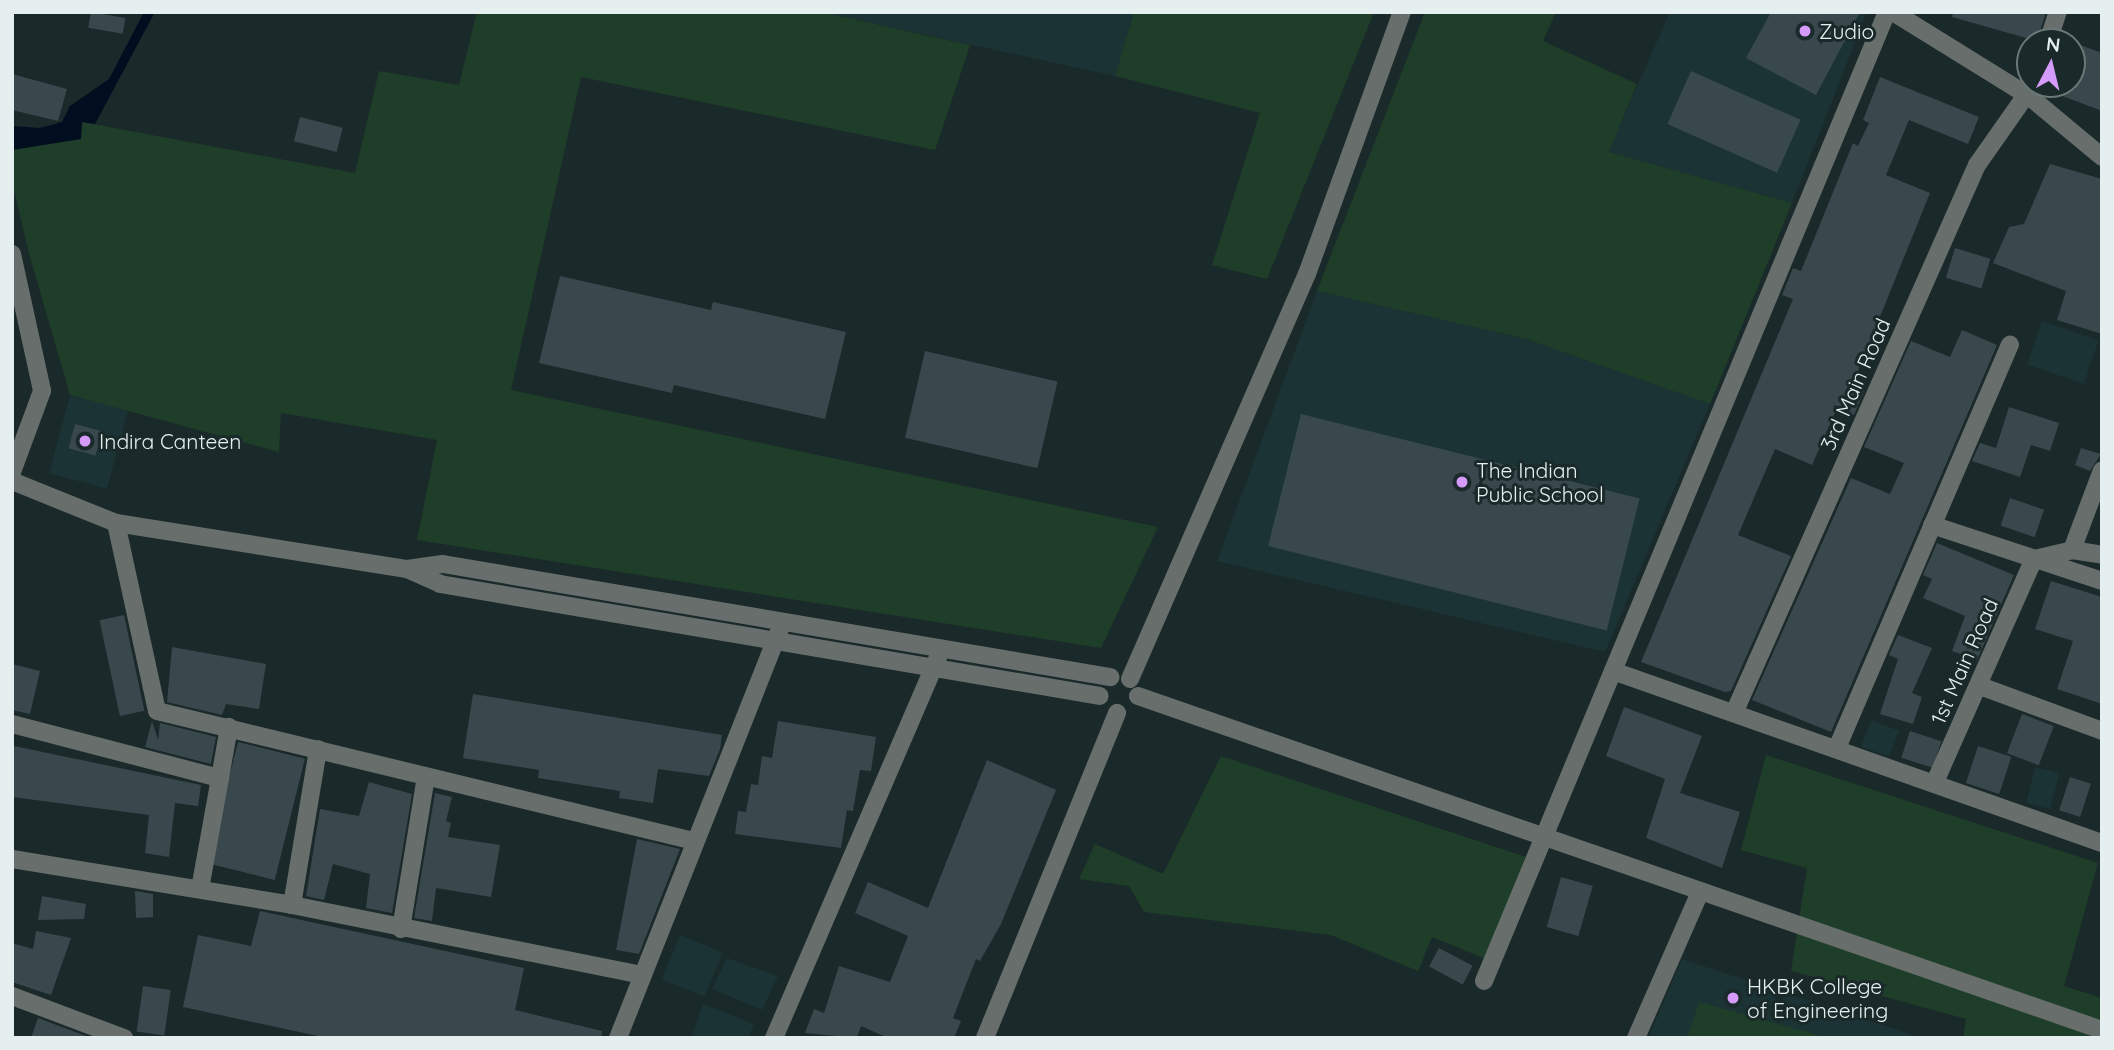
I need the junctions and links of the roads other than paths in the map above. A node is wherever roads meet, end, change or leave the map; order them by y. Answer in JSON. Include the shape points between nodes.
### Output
{"nodes":[{"id":1,"x":1402,"y":12,"type":"edge"},
{"id":2,"x":1887,"y":12,"type":"edge"},
{"id":3,"x":1893,"y":12,"type":"edge"},
{"id":4,"x":2016,"y":82,"type":"edge"},
{"id":5,"x":2027,"y":98,"type":"edge"},
{"id":6,"x":2039,"y":98,"type":"edge"},
{"id":7,"x":2102,"y":157,"type":"edge"},
{"id":8,"x":12,"y":254,"type":"edge"},
{"id":9,"x":2010,"y":344,"type":"dead end"},
{"id":10,"x":2102,"y":470,"type":"edge"},
{"id":11,"x":12,"y":472,"type":"edge"},
{"id":12,"x":12,"y":481,"type":"edge"},
{"id":13,"x":116,"y":523,"type":"junction"},
{"id":14,"x":1932,"y":525,"type":"junction"},
{"id":15,"x":2072,"y":550,"type":"junction"},
{"id":16,"x":2102,"y":555,"type":"edge"},
{"id":17,"x":2034,"y":559,"type":"junction"},
{"id":18,"x":2102,"y":581,"type":"edge"},
{"id":19,"x":779,"y":630,"type":"junction"},
{"id":20,"x":943,"y":649,"type":"junction"},
{"id":21,"x":935,"y":666,"type":"junction"},
{"id":22,"x":1613,"y":671,"type":"junction"},
{"id":23,"x":1111,"y":677,"type":"junction"},
{"id":24,"x":1130,"y":679,"type":"junction"},
{"id":25,"x":1980,"y":686,"type":"junction"},
{"id":26,"x":1100,"y":696,"type":"junction"},
{"id":27,"x":1138,"y":696,"type":"junction"},
{"id":28,"x":1734,"y":712,"type":"junction"},
{"id":29,"x":1116,"y":713,"type":"junction"},
{"id":30,"x":12,"y":724,"type":"edge"},
{"id":31,"x":229,"y":727,"type":"junction"},
{"id":32,"x":2102,"y":730,"type":"edge"},
{"id":33,"x":1837,"y":748,"type":"junction"},
{"id":34,"x":318,"y":749,"type":"junction"},
{"id":35,"x":220,"y":778,"type":"junction"},
{"id":36,"x":426,"y":778,"type":"junction"},
{"id":37,"x":1935,"y":782,"type":"junction"},
{"id":38,"x":1547,"y":836,"type":"junction"},
{"id":39,"x":694,"y":841,"type":"junction"},
{"id":40,"x":2102,"y":843,"type":"edge"},
{"id":41,"x":12,"y":859,"type":"edge"},
{"id":42,"x":200,"y":889,"type":"junction"},
{"id":43,"x":1700,"y":892,"type":"junction"},
{"id":44,"x":292,"y":905,"type":"junction"},
{"id":45,"x":401,"y":929,"type":"junction"},
{"id":46,"x":642,"y":975,"type":"junction"},
{"id":47,"x":1485,"y":981,"type":"dead end"},
{"id":48,"x":12,"y":996,"type":"edge"},
{"id":49,"x":2102,"y":1030,"type":"edge"},
{"id":50,"x":124,"y":1038,"type":"edge"},
{"id":51,"x":618,"y":1038,"type":"edge"},
{"id":52,"x":774,"y":1038,"type":"edge"},
{"id":53,"x":985,"y":1038,"type":"edge"},
{"id":54,"x":1636,"y":1038,"type":"edge"}],
"edges":[{"from":1,"to":24,"type":"street","via":[[1307,274]]},
{"from":2,"to":22,"type":"street"},
{"from":3,"to":4,"type":"street"},
{"from":5,"to":28,"type":"street","name":"3rd Main Road","via":[[1977,165]]},
{"from":6,"to":7,"type":"street"},
{"from":8,"to":11,"type":"street","via":[[42,391]]},
{"from":9,"to":14,"type":"street"},
{"from":10,"to":15,"type":"street"},
{"from":12,"to":13,"type":"street"},
{"from":13,"to":19,"type":"street","via":[[407,569],[440,584]]},
{"from":13,"to":31,"type":"street","via":[[157,711]]},
{"from":14,"to":17,"type":"street"},
{"from":14,"to":33,"type":"street"},
{"from":15,"to":16,"type":"street"},
{"from":15,"to":17,"type":"street"},
{"from":17,"to":18,"type":"street"},
{"from":17,"to":25,"type":"street","name":"1st Main Road"},
{"from":19,"to":20,"type":"street"},
{"from":19,"to":21,"type":"street"},
{"from":19,"to":39,"type":"street"},
{"from":20,"to":21,"type":"street"},
{"from":20,"to":23,"type":"street"},
{"from":21,"to":26,"type":"street"},
{"from":21,"to":52,"type":"street"},
{"from":22,"to":28,"type":"street"},
{"from":22,"to":38,"type":"street"},
{"from":23,"to":24,"type":"street"},
{"from":23,"to":26,"type":"street"},
{"from":24,"to":27,"type":"street"},
{"from":25,"to":32,"type":"street"},
{"from":25,"to":37,"type":"street","name":"1st Main Road"},
{"from":26,"to":29,"type":"street"},
{"from":27,"to":29,"type":"street","via":[[1133,706]]},
{"from":27,"to":38,"type":"street"},
{"from":28,"to":33,"type":"street"},
{"from":29,"to":53,"type":"street"},
{"from":30,"to":35,"type":"street"},
{"from":31,"to":34,"type":"street"},
{"from":31,"to":35,"type":"street"},
{"from":33,"to":37,"type":"street"},
{"from":34,"to":36,"type":"street"},
{"from":34,"to":44,"type":"street"},
{"from":35,"to":42,"type":"street"},
{"from":36,"to":39,"type":"street"},
{"from":36,"to":45,"type":"street"},
{"from":37,"to":40,"type":"street"},
{"from":38,"to":43,"type":"street"},
{"from":38,"to":47,"type":"street"},
{"from":39,"to":46,"type":"street"},
{"from":41,"to":42,"type":"street"},
{"from":42,"to":44,"type":"street"},
{"from":43,"to":49,"type":"street"},
{"from":43,"to":54,"type":"street"},
{"from":44,"to":45,"type":"street"},
{"from":45,"to":46,"type":"street"},
{"from":46,"to":51,"type":"street"},
{"from":48,"to":50,"type":"street"}]}
